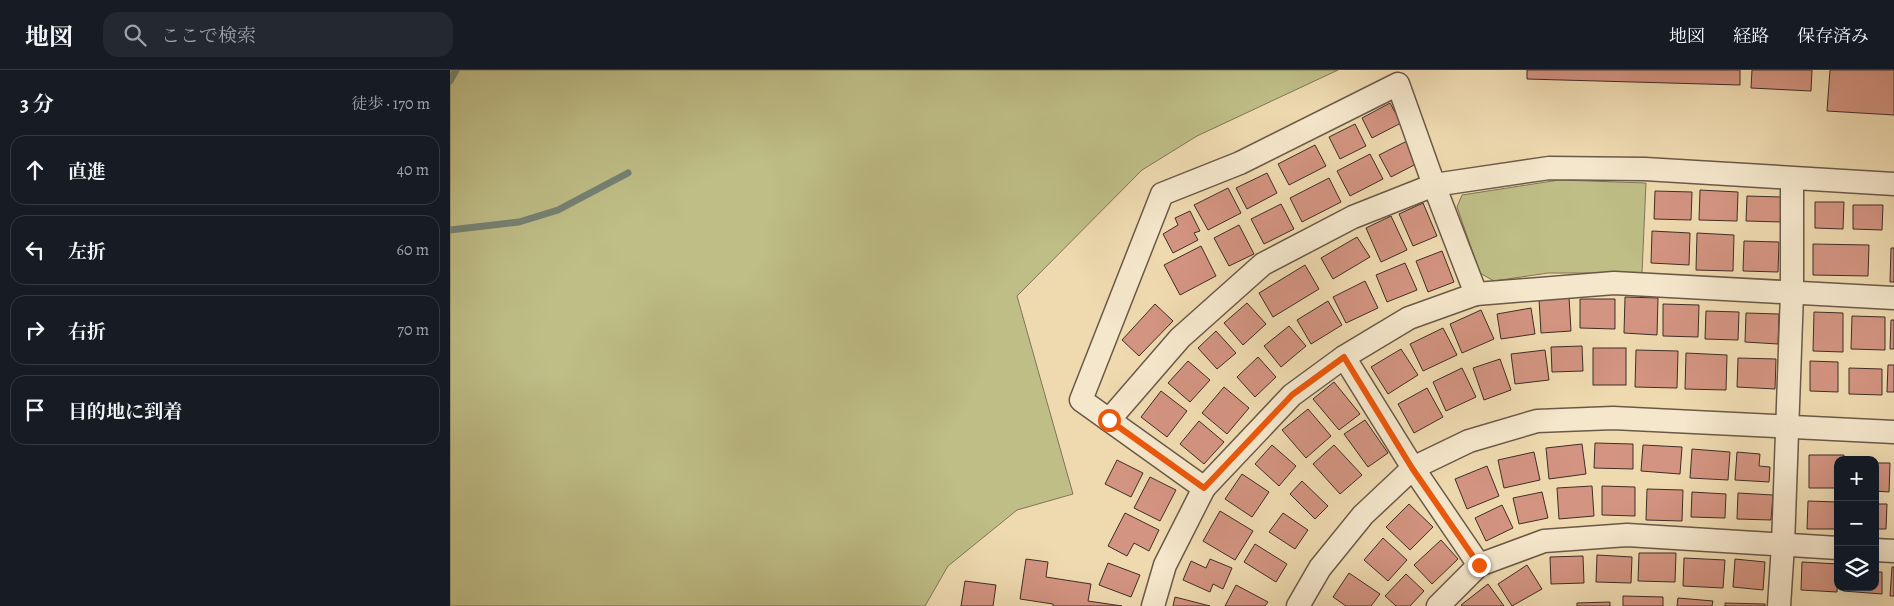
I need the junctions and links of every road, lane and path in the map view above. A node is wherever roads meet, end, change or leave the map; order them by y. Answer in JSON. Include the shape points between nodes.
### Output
{"nodes":[{"id":1,"x":1792,"y":179,"type":"junction"},
{"id":2,"x":1894,"y":184,"type":"edge"},
{"id":3,"x":1434,"y":185,"type":"junction"},
{"id":4,"x":1792,"y":293,"type":"junction"},
{"id":5,"x":1476,"y":294,"type":"junction"},
{"id":6,"x":1894,"y":298,"type":"edge"},
{"id":7,"x":1344,"y":357,"type":"junction"},
{"id":8,"x":1109,"y":420,"type":"junction"},
{"id":9,"x":1786,"y":426,"type":"junction"},
{"id":10,"x":1894,"y":432,"type":"edge"},
{"id":11,"x":1412,"y":468,"type":"junction"},
{"id":12,"x":1204,"y":488,"type":"junction"},
{"id":13,"x":1783,"y":545,"type":"junction"},
{"id":14,"x":1834,"y":548,"type":"edge"},
{"id":15,"x":1879,"y":550,"type":"edge"},
{"id":16,"x":1894,"y":550,"type":"edge"},
{"id":17,"x":1479,"y":565,"type":"junction"},
{"id":18,"x":1153,"y":606,"type":"edge"},
{"id":19,"x":1298,"y":606,"type":"edge"},
{"id":20,"x":1438,"y":606,"type":"edge"},
{"id":21,"x":1778,"y":606,"type":"edge"}],
"edges":[{"from":1,"to":2,"type":"street"},
{"from":1,"to":3,"type":"street","via":[[1644,169],[1549,168]]},
{"from":1,"to":4,"type":"street"},
{"from":3,"to":5,"type":"street"},
{"from":3,"to":8,"type":"street","via":[[1353,217],[1263,264],[1180,338]]},
{"from":3,"to":8,"type":"street","via":[[1398,84],[1240,163],[1162,194],[1081,400]]},
{"from":4,"to":5,"type":"street","via":[[1614,283]]},
{"from":4,"to":6,"type":"street"},
{"from":4,"to":9,"type":"street"},
{"from":5,"to":7,"type":"street","via":[[1409,318]]},
{"from":7,"to":11,"type":"street"},
{"from":7,"to":12,"type":"street","via":[[1292,395]]},
{"from":8,"to":12,"type":"street"},
{"from":9,"to":10,"type":"street"},
{"from":9,"to":11,"type":"street","via":[[1613,418],[1537,421],[1469,441]]},
{"from":9,"to":13,"type":"street"},
{"from":11,"to":17,"type":"street"},
{"from":11,"to":19,"type":"street","via":[[1363,515],[1320,568]]},
{"from":12,"to":18,"type":"street","via":[[1165,564]]},
{"from":13,"to":14,"type":"street"},
{"from":13,"to":17,"type":"street","via":[[1627,535],[1544,541]]},
{"from":13,"to":21,"type":"street"},
{"from":15,"to":16,"type":"street"},
{"from":17,"to":20,"type":"street"}]}
